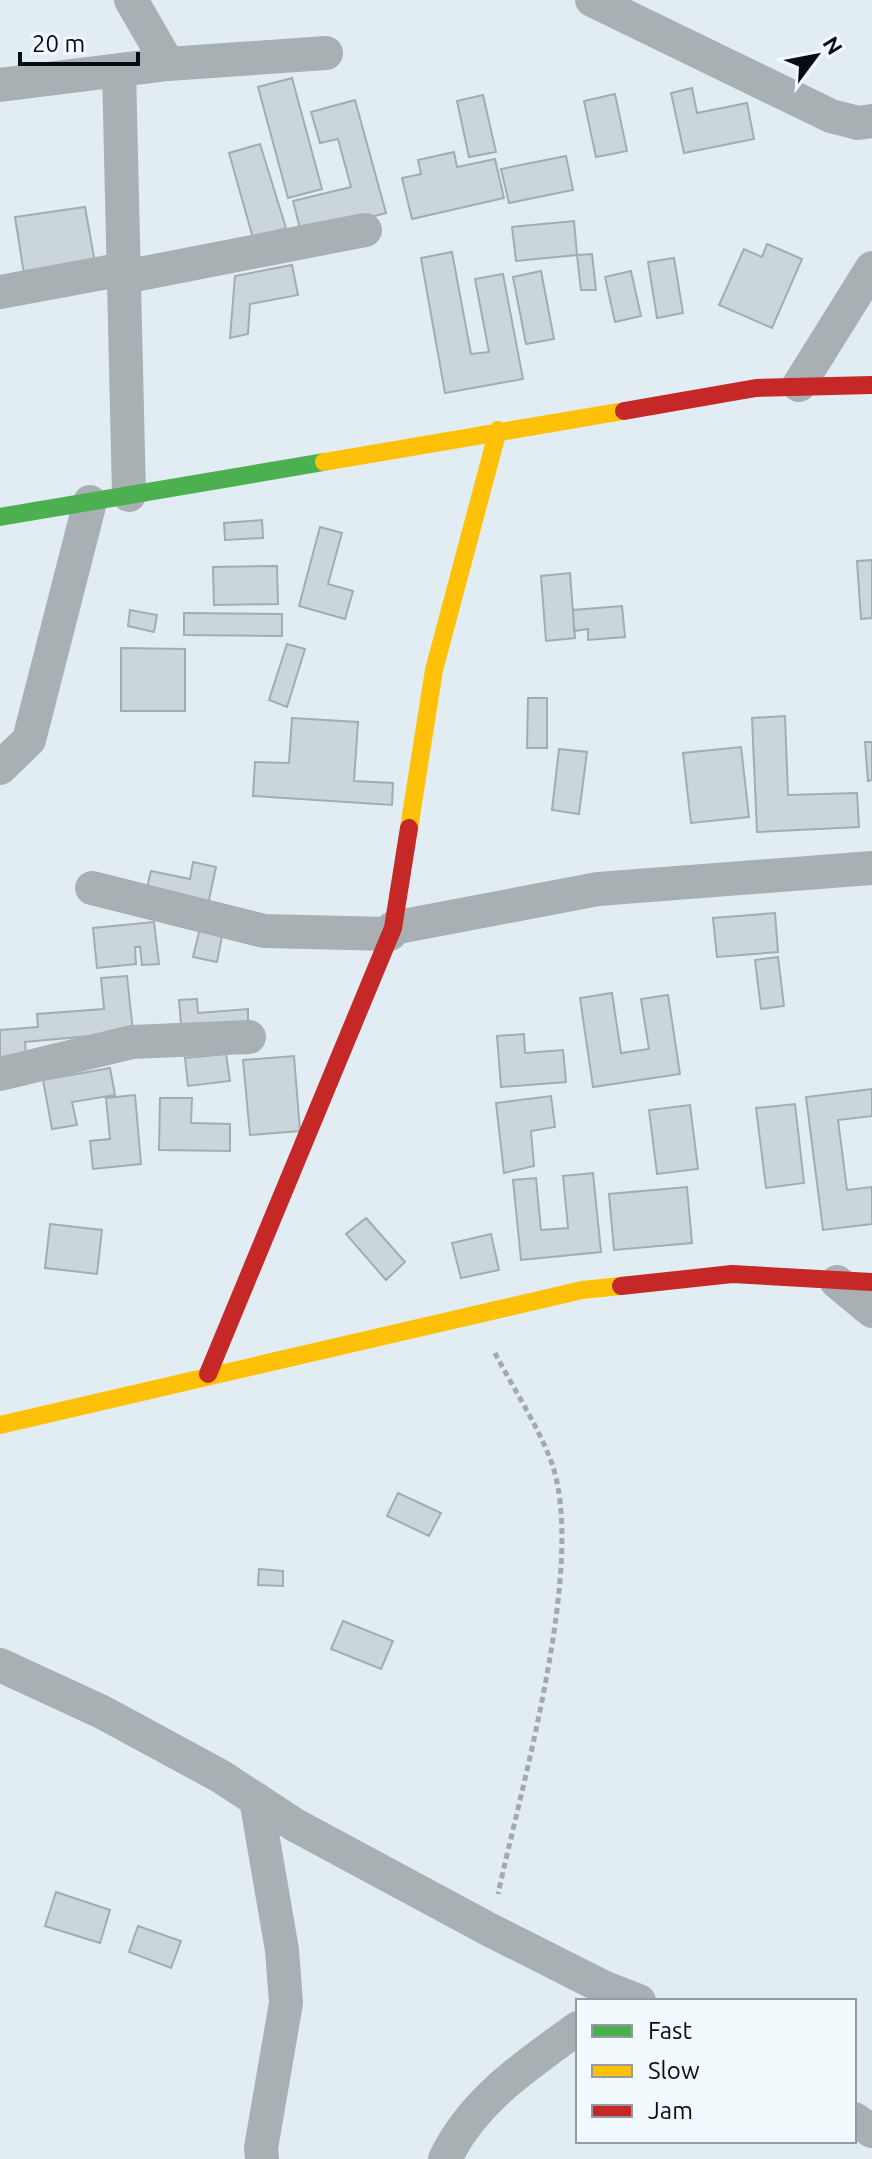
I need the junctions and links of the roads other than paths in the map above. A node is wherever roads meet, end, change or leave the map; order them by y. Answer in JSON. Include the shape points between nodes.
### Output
{"nodes":[{"id":1,"x":131,"y":0,"type":"edge"},
{"id":2,"x":592,"y":0,"type":"edge"},
{"id":3,"x":326,"y":53,"type":"dead end"},
{"id":4,"x":168,"y":64,"type":"junction"},
{"id":5,"x":119,"y":70,"type":"junction"},
{"id":6,"x":0,"y":85,"type":"edge"},
{"id":7,"x":872,"y":121,"type":"edge"},
{"id":8,"x":365,"y":230,"type":"dead end"},
{"id":9,"x":872,"y":268,"type":"edge"},
{"id":10,"x":124,"y":273,"type":"junction"},
{"id":11,"x":0,"y":292,"type":"edge"},
{"id":12,"x":799,"y":385,"type":"junction"},
{"id":13,"x":872,"y":385,"type":"edge"},
{"id":14,"x":498,"y":430,"type":"junction"},
{"id":15,"x":129,"y":495,"type":"junction"},
{"id":16,"x":90,"y":502,"type":"junction"},
{"id":17,"x":0,"y":517,"type":"edge"},
{"id":18,"x":0,"y":768,"type":"edge"},
{"id":19,"x":872,"y":868,"type":"edge"},
{"id":20,"x":92,"y":888,"type":"dead end"},
{"id":21,"x":392,"y":931,"type":"junction"},
{"id":22,"x":249,"y":1037,"type":"dead end"},
{"id":23,"x":0,"y":1074,"type":"edge"},
{"id":24,"x":837,"y":1282,"type":"junction"},
{"id":25,"x":872,"y":1282,"type":"edge"},
{"id":26,"x":872,"y":1311,"type":"edge"},
{"id":27,"x":208,"y":1374,"type":"junction"},
{"id":28,"x":0,"y":1425,"type":"edge"},
{"id":29,"x":0,"y":1665,"type":"edge"},
{"id":30,"x":256,"y":1799,"type":"junction"},
{"id":31,"x":626,"y":1999,"type":"edge"},
{"id":32,"x":576,"y":2029,"type":"edge"},
{"id":33,"x":262,"y":2159,"type":"edge"},
{"id":34,"x":445,"y":2159,"type":"edge"}],
"edges":[{"from":1,"to":4,"type":"street"},
{"from":2,"to":7,"type":"street","via":[[831,116]]},
{"from":3,"to":4,"type":"street"},
{"from":4,"to":5,"type":"street"},
{"from":5,"to":6,"type":"street"},
{"from":5,"to":10,"type":"street"},
{"from":8,"to":10,"type":"street"},
{"from":9,"to":12,"type":"street"},
{"from":10,"to":11,"type":"street"},
{"from":10,"to":15,"type":"street"},
{"from":12,"to":13,"type":"street"},
{"from":12,"to":14,"type":"street"},
{"from":14,"to":15,"type":"street"},
{"from":14,"to":21,"type":"street","via":[[434,670]]},
{"from":15,"to":16,"type":"street"},
{"from":16,"to":17,"type":"street"},
{"from":16,"to":18,"type":"street","via":[[29,740]]},
{"from":19,"to":21,"type":"street","via":[[598,889]]},
{"from":20,"to":21,"type":"street","via":[[264,931]]},
{"from":21,"to":27,"type":"street"},
{"from":22,"to":23,"type":"street","via":[[132,1042]]},
{"from":24,"to":25,"type":"street"},
{"from":24,"to":26,"type":"street"},
{"from":24,"to":27,"type":"street","via":[[732,1274],[582,1290]]},
{"from":27,"to":28,"type":"street"},
{"from":29,"to":30,"type":"street","via":[[102,1712]]},
{"from":30,"to":31,"type":"street","via":[[295,1825]]},
{"from":30,"to":33,"type":"street","via":[[286,2003]]},
{"from":32,"to":34,"type":"street","via":[[499,2085]]}]}
